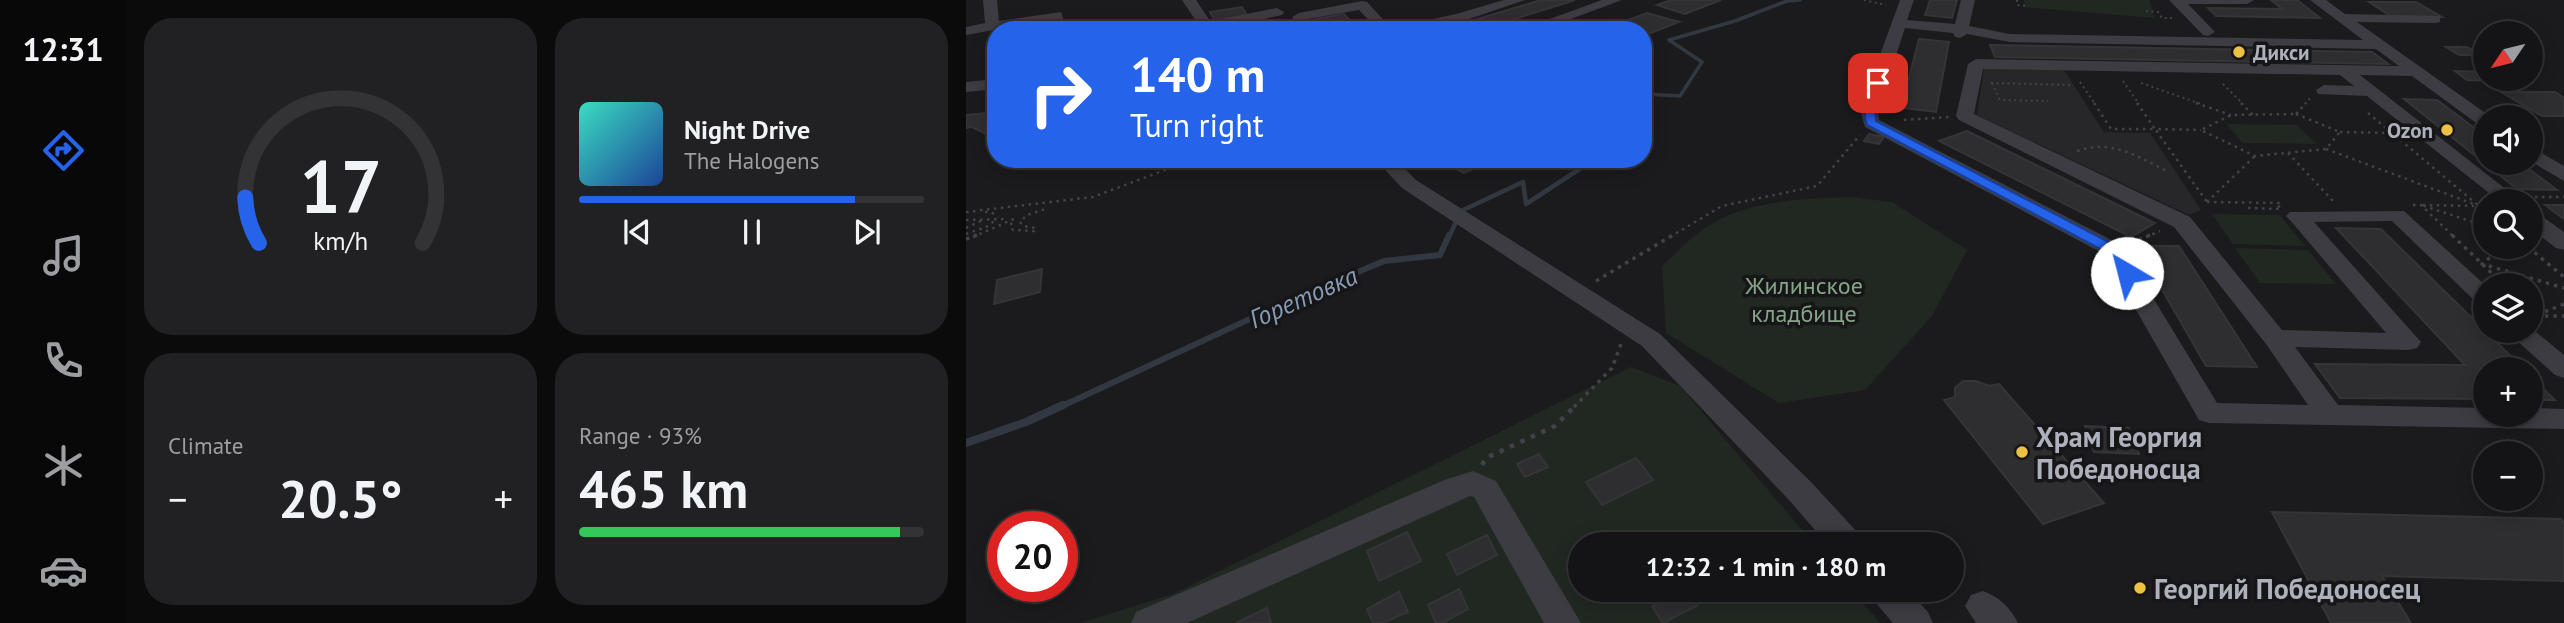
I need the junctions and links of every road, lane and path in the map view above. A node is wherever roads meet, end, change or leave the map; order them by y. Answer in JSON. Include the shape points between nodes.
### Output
{"nodes":[{"id":1,"x":990,"y":0,"type":"edge"},
{"id":2,"x":1189,"y":0,"type":"edge"},
{"id":3,"x":1518,"y":0,"type":"edge"},
{"id":4,"x":1615,"y":0,"type":"edge"},
{"id":5,"x":1864,"y":0,"type":"edge"},
{"id":6,"x":1968,"y":0,"type":"edge"},
{"id":7,"x":2017,"y":0,"type":"edge"},
{"id":8,"x":2174,"y":0,"type":"edge"},
{"id":9,"x":2247,"y":0,"type":"edge"},
{"id":10,"x":2318,"y":0,"type":"edge"},
{"id":11,"x":1273,"y":6,"type":"edge"},
{"id":12,"x":2027,"y":6,"type":"dead end"},
{"id":13,"x":1245,"y":10,"type":"dead end"},
{"id":14,"x":1903,"y":10,"type":"edge"},
{"id":15,"x":2146,"y":11,"type":"dead end"},
{"id":16,"x":1458,"y":18,"type":"junction"},
{"id":17,"x":2172,"y":18,"type":"dead end"},
{"id":18,"x":2340,"y":18,"type":"junction"},
{"id":19,"x":2435,"y":19,"type":"dead end"},
{"id":20,"x":992,"y":21,"type":"edge"},
{"id":21,"x":1021,"y":21,"type":"edge"},
{"id":22,"x":1058,"y":21,"type":"edge"},
{"id":23,"x":1203,"y":21,"type":"edge"},
{"id":24,"x":1229,"y":21,"type":"edge"},
{"id":25,"x":1284,"y":21,"type":"edge"},
{"id":26,"x":1302,"y":21,"type":"edge"},
{"id":27,"x":1377,"y":21,"type":"edge"},
{"id":28,"x":1444,"y":21,"type":"edge"},
{"id":29,"x":1462,"y":21,"type":"edge"},
{"id":30,"x":1553,"y":21,"type":"edge"},
{"id":31,"x":987,"y":27,"type":"edge"},
{"id":32,"x":966,"y":31,"type":"edge"},
{"id":33,"x":2208,"y":32,"type":"junction"},
{"id":34,"x":1981,"y":33,"type":"junction"},
{"id":35,"x":2363,"y":34,"type":"junction"},
{"id":36,"x":2377,"y":45,"type":"junction"},
{"id":37,"x":1972,"y":56,"type":"junction"},
{"id":38,"x":2344,"y":70,"type":"junction"},
{"id":39,"x":2413,"y":71,"type":"junction"},
{"id":40,"x":2076,"y":75,"type":"dead end"},
{"id":41,"x":2216,"y":77,"type":"dead end"},
{"id":42,"x":2393,"y":84,"type":"dead end"},
{"id":43,"x":987,"y":85,"type":"edge"},
{"id":44,"x":2072,"y":85,"type":"dead end"},
{"id":45,"x":2433,"y":85,"type":"junction"},
{"id":46,"x":966,"y":88,"type":"edge"},
{"id":47,"x":2324,"y":90,"type":"dead end"},
{"id":48,"x":2367,"y":100,"type":"junction"},
{"id":49,"x":2048,"y":101,"type":"dead end"},
{"id":50,"x":2473,"y":113,"type":"edge"},
{"id":51,"x":2231,"y":115,"type":"junction"},
{"id":52,"x":2253,"y":115,"type":"junction"},
{"id":53,"x":1965,"y":116,"type":"junction"},
{"id":54,"x":1871,"y":122,"type":"junction"},
{"id":55,"x":2155,"y":129,"type":"junction"},
{"id":56,"x":2201,"y":130,"type":"junction"},
{"id":57,"x":2340,"y":132,"type":"junction"},
{"id":58,"x":2392,"y":133,"type":"junction"},
{"id":59,"x":2543,"y":141,"type":"edge"},
{"id":60,"x":2326,"y":149,"type":"junction"},
{"id":61,"x":2288,"y":153,"type":"junction"},
{"id":62,"x":2255,"y":156,"type":"junction"},
{"id":63,"x":2564,"y":156,"type":"edge"},
{"id":64,"x":2056,"y":160,"type":"junction"},
{"id":65,"x":2543,"y":161,"type":"edge"},
{"id":66,"x":1170,"y":168,"type":"edge"},
{"id":67,"x":1393,"y":168,"type":"edge"},
{"id":68,"x":2167,"y":171,"type":"dead end"},
{"id":69,"x":2564,"y":175,"type":"edge"},
{"id":70,"x":2494,"y":189,"type":"edge"},
{"id":71,"x":2564,"y":197,"type":"edge"},
{"id":72,"x":2543,"y":198,"type":"edge"},
{"id":73,"x":2473,"y":201,"type":"edge"},
{"id":74,"x":2276,"y":203,"type":"dead end"},
{"id":75,"x":2335,"y":204,"type":"dead end"},
{"id":76,"x":2473,"y":204,"type":"edge"},
{"id":77,"x":2473,"y":206,"type":"edge"},
{"id":78,"x":2248,"y":208,"type":"dead end"},
{"id":79,"x":1045,"y":209,"type":"dead end"},
{"id":80,"x":966,"y":216,"type":"edge"},
{"id":81,"x":999,"y":217,"type":"junction"},
{"id":82,"x":1008,"y":219,"type":"junction"},
{"id":83,"x":983,"y":220,"type":"junction"},
{"id":84,"x":2182,"y":222,"type":"junction"},
{"id":85,"x":2473,"y":222,"type":"edge"},
{"id":86,"x":2543,"y":227,"type":"edge"},
{"id":87,"x":966,"y":228,"type":"edge"},
{"id":88,"x":966,"y":236,"type":"edge"},
{"id":89,"x":2564,"y":243,"type":"edge"},
{"id":90,"x":2113,"y":250,"type":"junction"},
{"id":91,"x":2488,"y":259,"type":"edge"},
{"id":92,"x":2542,"y":259,"type":"edge"},
{"id":93,"x":2564,"y":277,"type":"edge"},
{"id":94,"x":2473,"y":287,"type":"edge"},
{"id":95,"x":2564,"y":289,"type":"edge"},
{"id":96,"x":1578,"y":292,"type":"junction"},
{"id":97,"x":2564,"y":304,"type":"edge"},
{"id":98,"x":2564,"y":317,"type":"edge"},
{"id":99,"x":2543,"y":320,"type":"edge"},
{"id":100,"x":2543,"y":325,"type":"edge"},
{"id":101,"x":1636,"y":330,"type":"junction"},
{"id":102,"x":2543,"y":336,"type":"edge"},
{"id":103,"x":2274,"y":338,"type":"junction"},
{"id":104,"x":2541,"y":343,"type":"edge"},
{"id":105,"x":2564,"y":345,"type":"edge"},
{"id":106,"x":2564,"y":369,"type":"edge"},
{"id":107,"x":2330,"y":415,"type":"junction"},
{"id":108,"x":2564,"y":419,"type":"edge"},
{"id":109,"x":1473,"y":483,"type":"junction"},
{"id":110,"x":1836,"y":532,"type":"edge"},
{"id":111,"x":1897,"y":602,"type":"edge"},
{"id":112,"x":1169,"y":619,"type":"edge"},
{"id":113,"x":1563,"y":623,"type":"edge"},
{"id":114,"x":1915,"y":623,"type":"edge"}],
"edges":[{"from":1,"to":20,"type":"lane"},
{"from":2,"to":23,"type":"lane"},
{"from":3,"to":16,"type":"lane"},
{"from":4,"to":30,"type":"lane"},
{"from":5,"to":14,"type":"path"},
{"from":6,"to":37,"type":"lane"},
{"from":7,"to":12,"type":"path","via":[[2017,5]]},
{"from":8,"to":9,"type":"lane"},
{"from":8,"to":33,"type":"lane"},
{"from":10,"to":18,"type":"lane"},
{"from":11,"to":13,"type":"lane"},
{"from":11,"to":24,"type":"lane"},
{"from":11,"to":25,"type":"lane"},
{"from":14,"to":37,"type":"lane"},
{"from":14,"to":54,"type":"lane","via":[[1869,110]]},
{"from":15,"to":17,"type":"path"},
{"from":16,"to":28,"type":"lane"},
{"from":16,"to":29,"type":"lane"},
{"from":18,"to":19,"type":"lane"},
{"from":18,"to":35,"type":"lane"},
{"from":21,"to":22,"type":"lane","via":[[1056,15]]},
{"from":26,"to":27,"type":"lane","via":[[1299,18],[1362,5]]},
{"from":31,"to":32,"type":"lane"},
{"from":33,"to":34,"type":"lane","via":[[2009,29]]},
{"from":33,"to":35,"type":"lane"},
{"from":34,"to":36,"type":"lane","via":[[2010,38]]},
{"from":34,"to":37,"type":"lane"},
{"from":35,"to":36,"type":"lane"},
{"from":36,"to":39,"type":"lane"},
{"from":37,"to":38,"type":"lane"},
{"from":37,"to":44,"type":"path"},
{"from":37,"to":49,"type":"path","via":[[2000,100]]},
{"from":37,"to":53,"type":"lane"},
{"from":38,"to":39,"type":"lane"},
{"from":38,"to":48,"type":"lane"},
{"from":39,"to":45,"type":"lane"},
{"from":40,"to":55,"type":"path","via":[[2111,129]]},
{"from":41,"to":52,"type":"path"},
{"from":42,"to":45,"type":"lane"},
{"from":43,"to":46,"type":"lane"},
{"from":45,"to":50,"type":"lane"},
{"from":47,"to":48,"type":"lane"},
{"from":48,"to":58,"type":"path"},
{"from":48,"to":70,"type":"lane"},
{"from":51,"to":52,"type":"path"},
{"from":51,"to":55,"type":"path","via":[[2120,76]]},
{"from":51,"to":56,"type":"path"},
{"from":52,"to":57,"type":"path","via":[[2296,114]]},
{"from":53,"to":54,"type":"path"},
{"from":53,"to":64,"type":"lane"},
{"from":54,"to":90,"type":"lane"},
{"from":54,"to":96,"type":"path","via":[[1817,186],[1722,206]]},
{"from":55,"to":56,"type":"path"},
{"from":55,"to":62,"type":"path","via":[[2207,202]]},
{"from":56,"to":62,"type":"path"},
{"from":57,"to":58,"type":"path"},
{"from":57,"to":60,"type":"path"},
{"from":58,"to":73,"type":"path"},
{"from":59,"to":63,"type":"lane"},
{"from":60,"to":61,"type":"path"},
{"from":60,"to":76,"type":"path"},
{"from":61,"to":62,"type":"path"},
{"from":61,"to":75,"type":"path"},
{"from":64,"to":68,"type":"path","via":[[2093,144],[2113,145]]},
{"from":64,"to":84,"type":"lane"},
{"from":65,"to":69,"type":"lane"},
{"from":66,"to":80,"type":"path","via":[[1093,197]]},
{"from":67,"to":96,"type":"lane","via":[[1409,184]]},
{"from":71,"to":72,"type":"path"},
{"from":74,"to":78,"type":"path","via":[[2281,209]]},
{"from":77,"to":85,"type":"path","via":[[2421,205]]},
{"from":79,"to":82,"type":"path","via":[[1020,222],[1036,228],[1034,231],[1013,230],[1014,219]]},
{"from":80,"to":81,"type":"path","via":[[986,211]]},
{"from":80,"to":83,"type":"path"},
{"from":81,"to":82,"type":"path"},
{"from":81,"to":83,"type":"path"},
{"from":81,"to":88,"type":"path"},
{"from":82,"to":88,"type":"path","via":[[991,230]]},
{"from":83,"to":87,"type":"path"},
{"from":84,"to":90,"type":"path"},
{"from":84,"to":103,"type":"lane"},
{"from":86,"to":89,"type":"lane"},
{"from":90,"to":107,"type":"lane","via":[[2209,413]]},
{"from":91,"to":95,"type":"path","via":[[2482,264]]},
{"from":92,"to":93,"type":"path"},
{"from":94,"to":103,"type":"lane","via":[[2397,215],[2297,216],[2409,342]]},
{"from":96,"to":101,"type":"lane"},
{"from":97,"to":99,"type":"path"},
{"from":98,"to":100,"type":"path"},
{"from":101,"to":109,"type":"path","via":[[1619,346],[1612,368],[1555,426],[1486,457]]},
{"from":101,"to":110,"type":"lane","via":[[1791,481]]},
{"from":102,"to":105,"type":"lane"},
{"from":103,"to":107,"type":"lane"},
{"from":104,"to":106,"type":"lane"},
{"from":107,"to":108,"type":"lane"},
{"from":109,"to":112,"type":"lane"},
{"from":109,"to":113,"type":"lane","via":[[1485,489]]},
{"from":111,"to":114,"type":"lane"}]}
